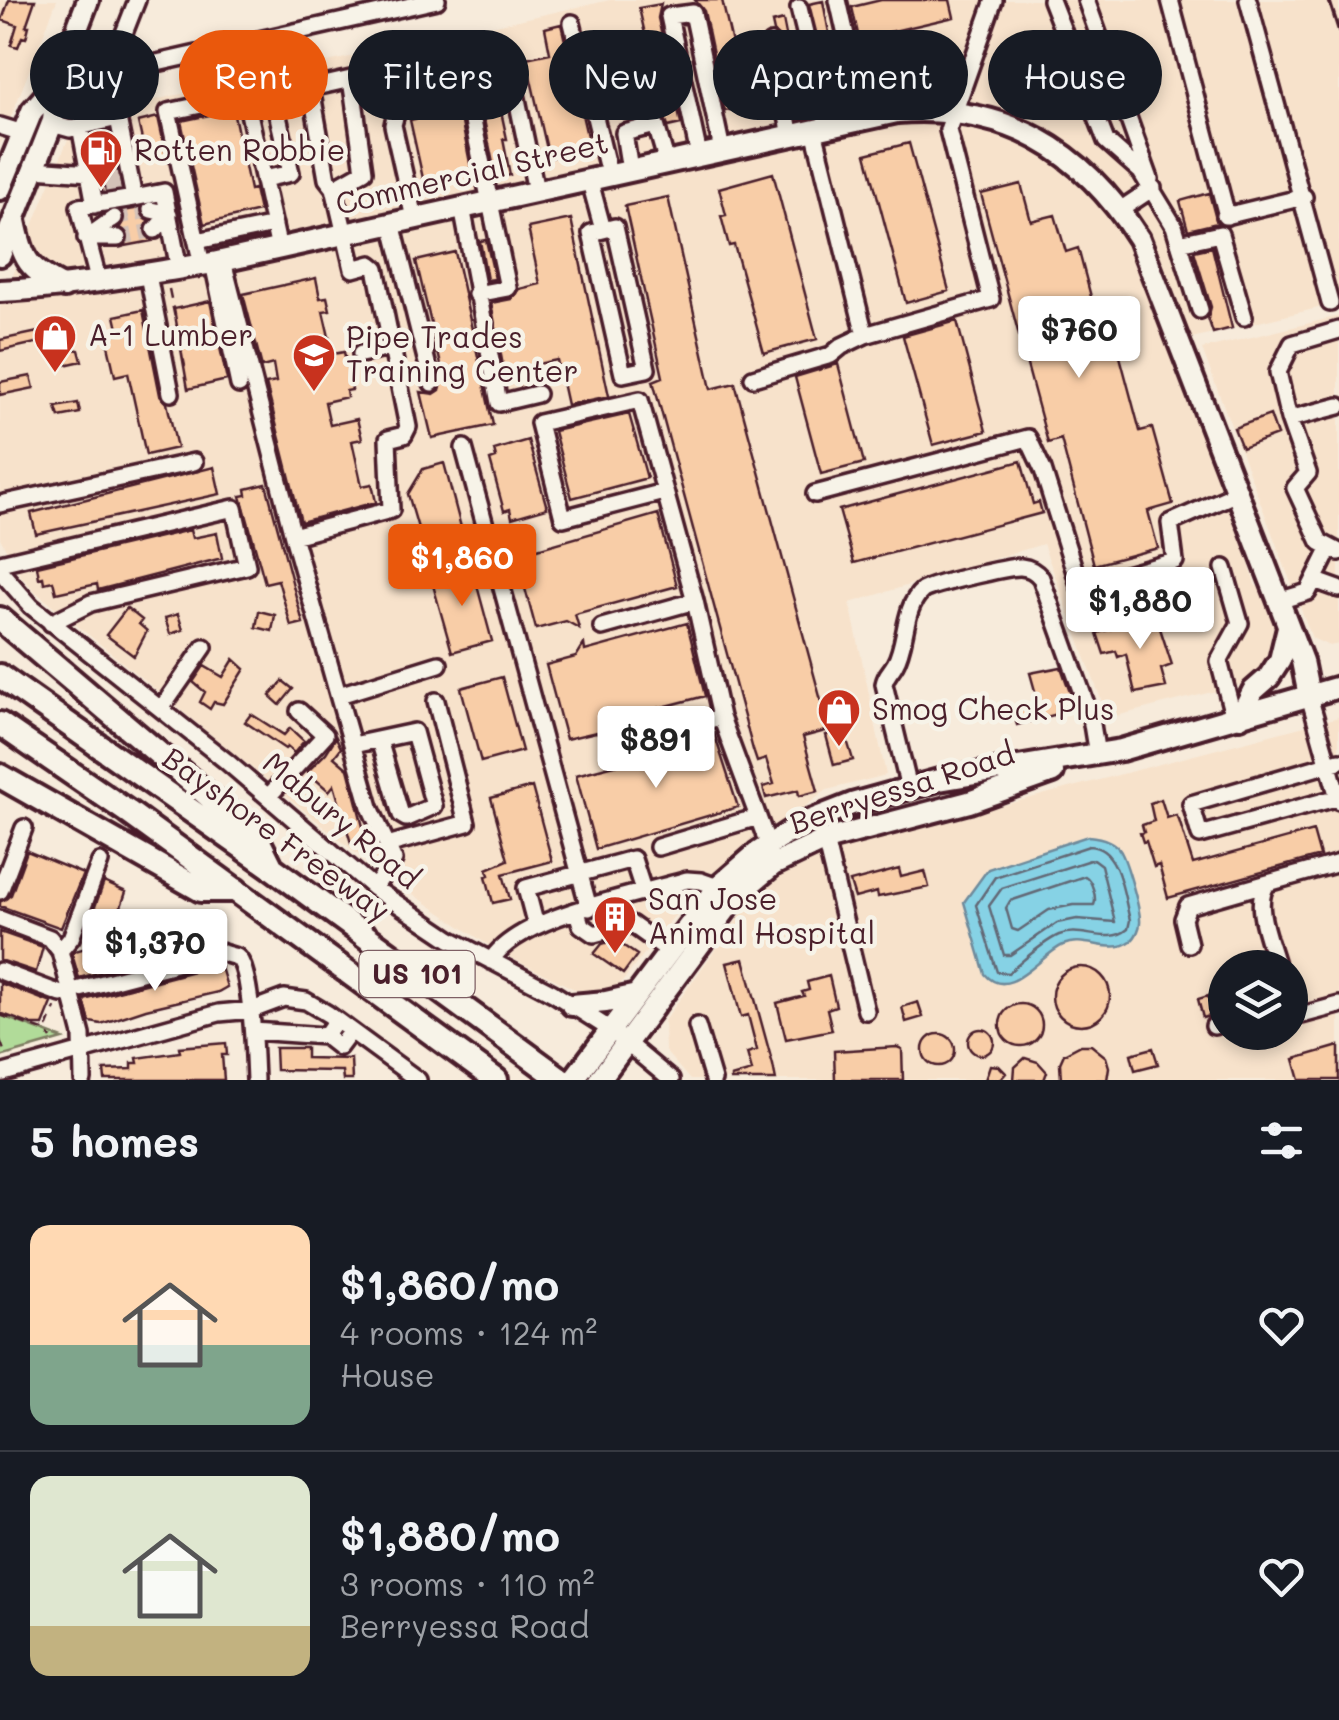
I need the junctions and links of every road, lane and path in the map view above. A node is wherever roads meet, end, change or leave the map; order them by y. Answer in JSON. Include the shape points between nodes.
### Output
{"nodes":[{"id":1,"x":88,"y":0,"type":"edge"},
{"id":2,"x":136,"y":0,"type":"edge"},
{"id":3,"x":437,"y":0,"type":"edge"},
{"id":4,"x":838,"y":0,"type":"edge"},
{"id":5,"x":994,"y":0,"type":"edge"},
{"id":6,"x":1052,"y":0,"type":"edge"},
{"id":7,"x":1086,"y":0,"type":"edge"},
{"id":8,"x":1170,"y":0,"type":"edge"},
{"id":9,"x":1248,"y":0,"type":"edge"},
{"id":10,"x":798,"y":8,"type":"dead end"},
{"id":11,"x":572,"y":23,"type":"dead end"},
{"id":12,"x":77,"y":30,"type":"edge"},
{"id":13,"x":845,"y":30,"type":"edge"},
{"id":14,"x":968,"y":69,"type":"edge"},
{"id":15,"x":179,"y":110,"type":"edge"},
{"id":16,"x":968,"y":115,"type":"edge"},
{"id":17,"x":30,"y":116,"type":"edge"},
{"id":18,"x":52,"y":120,"type":"edge"},
{"id":19,"x":250,"y":120,"type":"edge"},
{"id":20,"x":279,"y":120,"type":"edge"},
{"id":21,"x":521,"y":120,"type":"edge"},
{"id":22,"x":789,"y":120,"type":"edge"},
{"id":23,"x":859,"y":120,"type":"edge"},
{"id":24,"x":950,"y":120,"type":"edge"},
{"id":25,"x":52,"y":124,"type":"junction"},
{"id":26,"x":0,"y":126,"type":"edge"},
{"id":27,"x":821,"y":128,"type":"junction"},
{"id":28,"x":23,"y":134,"type":"junction"},
{"id":29,"x":792,"y":135,"type":"junction"},
{"id":30,"x":722,"y":150,"type":"junction"},
{"id":31,"x":699,"y":155,"type":"junction"},
{"id":32,"x":667,"y":162,"type":"junction"},
{"id":33,"x":92,"y":164,"type":"junction"},
{"id":34,"x":34,"y":169,"type":"junction"},
{"id":35,"x":610,"y":174,"type":"junction"},
{"id":36,"x":264,"y":179,"type":"junction"},
{"id":37,"x":334,"y":188,"type":"junction"},
{"id":38,"x":1153,"y":188,"type":"junction"},
{"id":39,"x":0,"y":190,"type":"edge"},
{"id":40,"x":536,"y":191,"type":"junction"},
{"id":41,"x":1304,"y":197,"type":"junction"},
{"id":42,"x":134,"y":198,"type":"junction"},
{"id":43,"x":491,"y":201,"type":"junction"},
{"id":44,"x":462,"y":207,"type":"junction"},
{"id":45,"x":151,"y":210,"type":"tunnel mouth"},
{"id":46,"x":1120,"y":210,"type":"junction"},
{"id":47,"x":168,"y":214,"type":"junction"},
{"id":48,"x":15,"y":218,"type":"junction"},
{"id":49,"x":114,"y":218,"type":"tunnel mouth"},
{"id":50,"x":414,"y":218,"type":"junction"},
{"id":51,"x":392,"y":223,"type":"junction"},
{"id":52,"x":274,"y":224,"type":"junction"},
{"id":53,"x":155,"y":230,"type":"tunnel mouth"},
{"id":54,"x":603,"y":230,"type":"junction"},
{"id":55,"x":346,"y":233,"type":"junction"},
{"id":56,"x":86,"y":238,"type":"junction"},
{"id":57,"x":118,"y":238,"type":"tunnel mouth"},
{"id":58,"x":197,"y":242,"type":"junction"},
{"id":59,"x":1179,"y":243,"type":"junction"},
{"id":60,"x":279,"y":248,"type":"junction"},
{"id":61,"x":0,"y":255,"type":"edge"},
{"id":62,"x":213,"y":263,"type":"junction"},
{"id":63,"x":148,"y":275,"type":"junction"},
{"id":64,"x":174,"y":278,"type":"junction"},
{"id":65,"x":99,"y":283,"type":"junction"},
{"id":66,"x":64,"y":287,"type":"junction"},
{"id":67,"x":0,"y":292,"type":"edge"},
{"id":68,"x":476,"y":294,"type":"junction"},
{"id":69,"x":1330,"y":302,"type":"dead end"},
{"id":70,"x":1200,"y":310,"type":"dead end"},
{"id":71,"x":1244,"y":317,"type":"dead end"},
{"id":72,"x":1339,"y":330,"type":"edge"},
{"id":73,"x":865,"y":336,"type":"junction"},
{"id":74,"x":391,"y":348,"type":"junction"},
{"id":75,"x":360,"y":354,"type":"dead end"},
{"id":76,"x":184,"y":366,"type":"dead end"},
{"id":77,"x":753,"y":378,"type":"dead end"},
{"id":78,"x":432,"y":383,"type":"dead end"},
{"id":79,"x":239,"y":385,"type":"dead end"},
{"id":80,"x":171,"y":393,"type":"dead end"},
{"id":81,"x":537,"y":394,"type":"dead end"},
{"id":82,"x":1339,"y":406,"type":"edge"},
{"id":83,"x":1289,"y":419,"type":"junction"},
{"id":84,"x":464,"y":448,"type":"dead end"},
{"id":85,"x":194,"y":462,"type":"dead end"},
{"id":86,"x":664,"y":492,"type":"junction"},
{"id":87,"x":1237,"y":493,"type":"junction"},
{"id":88,"x":815,"y":494,"type":"dead end"},
{"id":89,"x":0,"y":504,"type":"edge"},
{"id":90,"x":293,"y":536,"type":"junction"},
{"id":91,"x":1334,"y":550,"type":"edge"},
{"id":92,"x":0,"y":563,"type":"edge"},
{"id":93,"x":1224,"y":568,"type":"dead end"},
{"id":94,"x":0,"y":571,"type":"edge"},
{"id":95,"x":1314,"y":580,"type":"junction"},
{"id":96,"x":1339,"y":589,"type":"edge"},
{"id":97,"x":695,"y":601,"type":"junction"},
{"id":98,"x":1278,"y":601,"type":"junction"},
{"id":99,"x":0,"y":619,"type":"edge"},
{"id":100,"x":51,"y":623,"type":"junction"},
{"id":101,"x":1288,"y":624,"type":"junction"},
{"id":102,"x":602,"y":627,"type":"dead end"},
{"id":103,"x":204,"y":647,"type":"dead end"},
{"id":104,"x":439,"y":664,"type":"dead end"},
{"id":105,"x":0,"y":676,"type":"edge"},
{"id":106,"x":1339,"y":688,"type":"edge"},
{"id":107,"x":338,"y":695,"type":"junction"},
{"id":108,"x":1310,"y":696,"type":"junction"},
{"id":109,"x":436,"y":700,"type":"dead end"},
{"id":110,"x":161,"y":709,"type":"junction"},
{"id":111,"x":299,"y":712,"type":"dead end"},
{"id":112,"x":721,"y":717,"type":"junction"},
{"id":113,"x":1237,"y":718,"type":"junction"},
{"id":114,"x":0,"y":724,"type":"edge"},
{"id":115,"x":380,"y":740,"type":"junction"},
{"id":116,"x":624,"y":741,"type":"dead end"},
{"id":117,"x":353,"y":745,"type":"junction"},
{"id":118,"x":1097,"y":755,"type":"junction"},
{"id":119,"x":1334,"y":763,"type":"edge"},
{"id":120,"x":0,"y":776,"type":"edge"},
{"id":121,"x":909,"y":788,"type":"junction"},
{"id":122,"x":268,"y":797,"type":"junction"},
{"id":123,"x":1339,"y":798,"type":"edge"},
{"id":124,"x":758,"y":818,"type":"junction"},
{"id":125,"x":24,"y":828,"type":"dead end"},
{"id":126,"x":825,"y":840,"type":"junction"},
{"id":127,"x":768,"y":844,"type":"junction"},
{"id":128,"x":388,"y":846,"type":"junction"},
{"id":129,"x":658,"y":846,"type":"dead end"},
{"id":130,"x":100,"y":862,"type":"dead end"},
{"id":131,"x":1339,"y":864,"type":"edge"},
{"id":132,"x":271,"y":867,"type":"junction"},
{"id":133,"x":579,"y":873,"type":"junction"},
{"id":134,"x":1268,"y":884,"type":"junction"},
{"id":135,"x":718,"y":887,"type":"junction"},
{"id":136,"x":374,"y":888,"type":"junction"},
{"id":137,"x":236,"y":890,"type":"junction"},
{"id":138,"x":0,"y":891,"type":"edge"},
{"id":139,"x":644,"y":893,"type":"junction"},
{"id":140,"x":583,"y":910,"type":"junction"},
{"id":141,"x":0,"y":918,"type":"edge"},
{"id":142,"x":536,"y":926,"type":"junction"},
{"id":143,"x":1189,"y":944,"type":"dead end"},
{"id":144,"x":1273,"y":950,"type":"edge"},
{"id":145,"x":60,"y":951,"type":"junction"},
{"id":146,"x":669,"y":951,"type":"junction"},
{"id":147,"x":491,"y":961,"type":"junction"},
{"id":148,"x":0,"y":971,"type":"edge"},
{"id":149,"x":638,"y":995,"type":"junction"},
{"id":150,"x":66,"y":998,"type":"junction"},
{"id":151,"x":572,"y":1005,"type":"junction"},
{"id":152,"x":1339,"y":1005,"type":"edge"},
{"id":153,"x":252,"y":1010,"type":"junction"},
{"id":154,"x":866,"y":1011,"type":"dead end"},
{"id":155,"x":1308,"y":1013,"type":"edge"},
{"id":156,"x":0,"y":1015,"type":"edge"},
{"id":157,"x":336,"y":1020,"type":"junction"},
{"id":158,"x":697,"y":1026,"type":"dead end"},
{"id":159,"x":351,"y":1030,"type":"junction"},
{"id":160,"x":46,"y":1031,"type":"junction"},
{"id":161,"x":253,"y":1032,"type":"junction"},
{"id":162,"x":325,"y":1036,"type":"junction"},
{"id":163,"x":620,"y":1036,"type":"junction"},
{"id":164,"x":51,"y":1039,"type":"dead end"},
{"id":165,"x":0,"y":1040,"type":"edge"},
{"id":166,"x":84,"y":1052,"type":"junction"},
{"id":167,"x":4,"y":1053,"type":"dead end"},
{"id":168,"x":599,"y":1069,"type":"edge"},
{"id":169,"x":0,"y":1074,"type":"edge"},
{"id":170,"x":84,"y":1080,"type":"edge"},
{"id":171,"x":255,"y":1080,"type":"edge"},
{"id":172,"x":418,"y":1080,"type":"edge"},
{"id":173,"x":496,"y":1080,"type":"edge"},
{"id":174,"x":562,"y":1080,"type":"edge"},
{"id":175,"x":573,"y":1080,"type":"edge"},
{"id":176,"x":670,"y":1080,"type":"edge"},
{"id":177,"x":713,"y":1080,"type":"edge"}],
"edges":[{"from":1,"to":12,"type":"main road"},
{"from":2,"to":3,"type":"street","via":[[108,74]]},
{"from":4,"to":13,"type":"street"},
{"from":5,"to":14,"type":"street"},
{"from":6,"to":38,"type":"street","via":[[1106,141]]},
{"from":7,"to":38,"type":"street"},
{"from":8,"to":41,"type":"street","via":[[1224,208]]},
{"from":9,"to":41,"type":"street"},
{"from":10,"to":27,"type":"street"},
{"from":11,"to":35,"type":"street"},
{"from":15,"to":58,"type":"street","via":[[168,112]]},
{"from":16,"to":46,"type":"main road","name":"Commercial Street","via":[[1044,141],[1076,162]]},
{"from":17,"to":28,"type":"main road"},
{"from":18,"to":25,"type":"main road"},
{"from":19,"to":36,"type":"street"},
{"from":20,"to":36,"type":"street","via":[[291,173]]},
{"from":21,"to":40,"type":"street"},
{"from":22,"to":29,"type":"street"},
{"from":23,"to":27,"type":"main road","name":"Commercial Street"},
{"from":24,"to":73,"type":"street","via":[[991,299]]},
{"from":25,"to":33,"type":"street","via":[[70,129]]},
{"from":25,"to":34,"type":"main road"},
{"from":26,"to":28,"type":"street"},
{"from":27,"to":29,"type":"main road","name":"Commercial Street"},
{"from":27,"to":73,"type":"street"},
{"from":28,"to":39,"type":"main road"},
{"from":29,"to":30,"type":"main road","name":"Commercial Street"},
{"from":30,"to":31,"type":"main road","name":"Commercial Street"},
{"from":30,"to":31,"type":"street","via":[[693,13],[670,16]]},
{"from":31,"to":32,"type":"main road","name":"Commercial Street"},
{"from":32,"to":35,"type":"main road","name":"Commercial Street"},
{"from":32,"to":35,"type":"street","via":[[656,125],[624,133]]},
{"from":33,"to":34,"type":"street"},
{"from":33,"to":42,"type":"street"},
{"from":33,"to":42,"type":"street","via":[[118,118]]},
{"from":33,"to":56,"type":"street","via":[[80,208]]},
{"from":34,"to":48,"type":"main road"},
{"from":35,"to":40,"type":"main road","name":"Commercial Street"},
{"from":35,"to":54,"type":"street"},
{"from":36,"to":52,"type":"street"},
{"from":37,"to":37,"type":"street","via":[[326,179],[311,88],[351,79],[364,171]]},
{"from":37,"to":55,"type":"street"},
{"from":38,"to":46,"type":"street"},
{"from":38,"to":59,"type":"street"},
{"from":40,"to":43,"type":"main road","name":"Commercial Street"},
{"from":41,"to":69,"type":"street"},
{"from":42,"to":47,"type":"street","via":[[164,192]]},
{"from":43,"to":44,"type":"main road","name":"Commercial Street"},
{"from":43,"to":50,"type":"street","via":[[470,107],[448,90],[406,100],[395,111],[392,125]]},
{"from":43,"to":68,"type":"street","via":[[508,288]]},
{"from":44,"to":50,"type":"main road","name":"Commercial Street"},
{"from":44,"to":68,"type":"street"},
{"from":45,"to":47,"type":"street"},
{"from":46,"to":87,"type":"main road","name":"Commercial Street","via":[[1152,269]]},
{"from":47,"to":53,"type":"street"},
{"from":47,"to":64,"type":"street"},
{"from":48,"to":61,"type":"main road"},
{"from":48,"to":66,"type":"main road","via":[[28,263]]},
{"from":49,"to":56,"type":"street"},
{"from":50,"to":51,"type":"main road","name":"Commercial Street"},
{"from":51,"to":55,"type":"main road","name":"Commercial Street"},
{"from":51,"to":78,"type":"street"},
{"from":52,"to":58,"type":"street"},
{"from":52,"to":60,"type":"street"},
{"from":54,"to":54,"type":"street","via":[[591,232],[622,374],[647,369],[616,227]]},
{"from":55,"to":60,"type":"main road","name":"Commercial Street"},
{"from":55,"to":74,"type":"street","via":[[354,269],[376,268]]},
{"from":56,"to":57,"type":"street"},
{"from":56,"to":65,"type":"street"},
{"from":58,"to":62,"type":"street"},
{"from":59,"to":70,"type":"street"},
{"from":59,"to":71,"type":"street","via":[[1220,234]]},
{"from":60,"to":62,"type":"main road","name":"Commercial Street"},
{"from":62,"to":64,"type":"main road","name":"Commercial Street"},
{"from":62,"to":79,"type":"street"},
{"from":62,"to":90,"type":"street"},
{"from":63,"to":64,"type":"main road","name":"Commercial Street"},
{"from":63,"to":65,"type":"main road","name":"Commercial Street"},
{"from":63,"to":80,"type":"street"},
{"from":64,"to":76,"type":"path"},
{"from":65,"to":66,"type":"main road","name":"Commercial Street"},
{"from":66,"to":67,"type":"main road","name":"Commercial Street"},
{"from":68,"to":81,"type":"street","via":[[499,403]]},
{"from":72,"to":83,"type":"street","via":[[1292,344],[1278,372]]},
{"from":73,"to":77,"type":"street","via":[[831,355]]},
{"from":74,"to":75,"type":"street"},
{"from":74,"to":90,"type":"street","via":[[408,427],[388,439],[391,510]]},
{"from":82,"to":83,"type":"street"},
{"from":83,"to":91,"type":"street","via":[[1308,473],[1294,488],[1320,542]]},
{"from":84,"to":133,"type":"street"},
{"from":85,"to":89,"type":"street"},
{"from":86,"to":86,"type":"street","via":[[563,518],[539,423],[640,400]]},
{"from":86,"to":97,"type":"street"},
{"from":87,"to":88,"type":"street","via":[[1170,524],[1175,562],[1080,588],[1028,438]]},
{"from":87,"to":98,"type":"main road","name":"Commercial Street"},
{"from":90,"to":107,"type":"street"},
{"from":91,"to":95,"type":"street"},
{"from":92,"to":100,"type":"street","via":[[234,508],[247,566],[91,603]]},
{"from":93,"to":113,"type":"street","via":[[1240,624],[1218,660]]},
{"from":94,"to":100,"type":"street","name":"Mabury Road"},
{"from":95,"to":96,"type":"street"},
{"from":95,"to":98,"type":"street","via":[[1308,592]]},
{"from":97,"to":102,"type":"street"},
{"from":97,"to":112,"type":"street"},
{"from":98,"to":101,"type":"main road","name":"Commercial Street"},
{"from":99,"to":132,"type":"highway","via":[[256,836]]},
{"from":100,"to":110,"type":"street","name":"Mabury Road"},
{"from":101,"to":108,"type":"main road","name":"Commercial Street"},
{"from":101,"to":113,"type":"main road","via":[[1280,660]]},
{"from":103,"to":110,"type":"street"},
{"from":104,"to":107,"type":"street"},
{"from":105,"to":132,"type":"highway","name":"Bayshore Freeway","number":"US 101"},
{"from":106,"to":108,"type":"main road","name":"Berryessa Road"},
{"from":107,"to":117,"type":"street"},
{"from":108,"to":113,"type":"main road","name":"Berryessa Road"},
{"from":108,"to":119,"type":"street"},
{"from":109,"to":128,"type":"street","via":[[467,823]]},
{"from":110,"to":122,"type":"street","name":"Mabury Road"},
{"from":111,"to":122,"type":"street","via":[[325,735]]},
{"from":112,"to":116,"type":"street"},
{"from":112,"to":124,"type":"street"},
{"from":113,"to":118,"type":"main road","name":"Berryessa Road"},
{"from":114,"to":137,"type":"highway","number":"US 101"},
{"from":115,"to":115,"type":"street","via":[[414,732],[434,806],[401,815]]},
{"from":115,"to":117,"type":"street"},
{"from":117,"to":128,"type":"street"},
{"from":118,"to":121,"type":"main road","name":"Berryessa Road"},
{"from":118,"to":121,"type":"street","via":[[1091,718],[1041,578],[1017,566],[928,588],[916,599],[884,684]]},
{"from":118,"to":126,"type":"main road","name":"Berryessa Road","via":[[968,802]]},
{"from":119,"to":123,"type":"street"},
{"from":119,"to":123,"type":"street","via":[[1191,804],[1200,834]]},
{"from":120,"to":137,"type":"highway","via":[[201,890]]},
{"from":121,"to":127,"type":"main road","name":"Berryessa Road","via":[[824,813]]},
{"from":122,"to":136,"type":"street","name":"Mabury Road"},
{"from":124,"to":127,"type":"street"},
{"from":124,"to":129,"type":"street"},
{"from":125,"to":138,"type":"street"},
{"from":126,"to":154,"type":"street"},
{"from":126,"to":163,"type":"main road","name":"Berryessa Road","via":[[773,865],[736,896]]},
{"from":127,"to":135,"type":"main road","name":"Berryessa Road"},
{"from":128,"to":136,"type":"street","via":[[394,860]]},
{"from":130,"to":145,"type":"street"},
{"from":131,"to":134,"type":"street"},
{"from":132,"to":174,"type":"highway","name":"Bayshore Freeway","number":"US 101"},
{"from":133,"to":139,"type":"street","via":[[632,859]]},
{"from":133,"to":140,"type":"street"},
{"from":133,"to":142,"type":"street","via":[[526,888]]},
{"from":134,"to":143,"type":"street","via":[[1188,906],[1183,919]]},
{"from":134,"to":144,"type":"street","via":[[1260,896]]},
{"from":135,"to":139,"type":"street","via":[[687,880]]},
{"from":135,"to":146,"type":"main road","name":"Berryessa Road"},
{"from":136,"to":147,"type":"street","name":"Mabury Road"},
{"from":137,"to":173,"type":"highway","number":"US 101"},
{"from":139,"to":140,"type":"street"},
{"from":140,"to":142,"type":"street"},
{"from":140,"to":146,"type":"street","via":[[580,925],[594,934],[631,924]]},
{"from":141,"to":145,"type":"street","via":[[50,938]]},
{"from":142,"to":147,"type":"street","via":[[498,948]]},
{"from":145,"to":150,"type":"street"},
{"from":146,"to":149,"type":"main road","name":"Berryessa Road"},
{"from":147,"to":151,"type":"street","name":"Mabury Road"},
{"from":148,"to":150,"type":"street"},
{"from":149,"to":151,"type":"main road"},
{"from":149,"to":163,"type":"main road","name":"Berryessa Road"},
{"from":150,"to":153,"type":"street","via":[[221,952],[242,963]]},
{"from":150,"to":160,"type":"path"},
{"from":150,"to":166,"type":"street"},
{"from":151,"to":163,"type":"street","name":"Mabury Road"},
{"from":152,"to":155,"type":"street"},
{"from":153,"to":157,"type":"street","via":[[284,998],[306,1001]]},
{"from":153,"to":161,"type":"street"},
{"from":153,"to":166,"type":"street","via":[[219,1013]]},
{"from":156,"to":160,"type":"path"},
{"from":157,"to":159,"type":"street"},
{"from":157,"to":162,"type":"street"},
{"from":158,"to":177,"type":"street"},
{"from":159,"to":162,"type":"street","via":[[340,1046]]},
{"from":159,"to":172,"type":"street"},
{"from":160,"to":164,"type":"path"},
{"from":161,"to":162,"type":"street"},
{"from":161,"to":171,"type":"street"},
{"from":163,"to":168,"type":"main road"},
{"from":163,"to":176,"type":"street","name":"Mabury Road"},
{"from":165,"to":167,"type":"path"},
{"from":166,"to":169,"type":"street"},
{"from":166,"to":170,"type":"street"},
{"from":168,"to":175,"type":"main road"}]}
